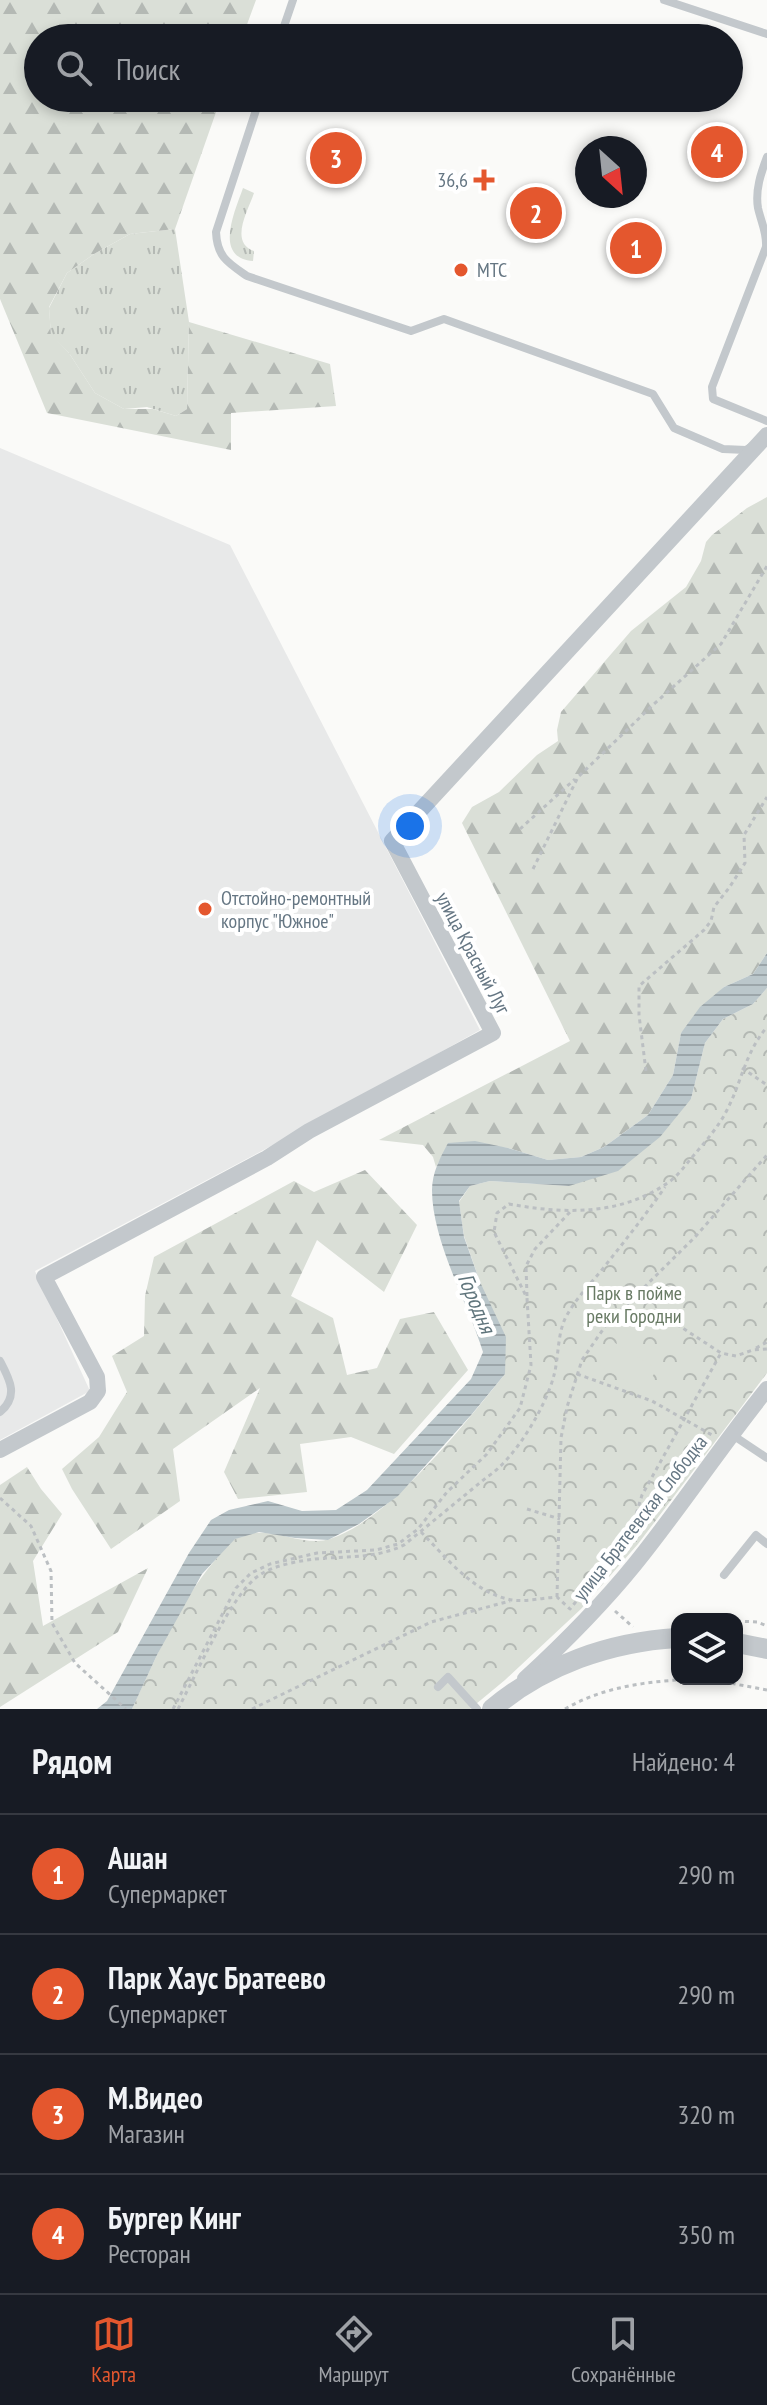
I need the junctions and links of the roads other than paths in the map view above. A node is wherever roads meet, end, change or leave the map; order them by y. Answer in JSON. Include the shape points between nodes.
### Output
{"nodes":[{"id":1,"x":293,"y":0,"type":"edge"},
{"id":2,"x":664,"y":0,"type":"edge"},
{"id":3,"x":285,"y":24,"type":"edge"},
{"id":4,"x":737,"y":24,"type":"edge"},
{"id":5,"x":743,"y":26,"type":"edge"},
{"id":6,"x":767,"y":34,"type":"edge"},
{"id":7,"x":255,"y":112,"type":"edge"},
{"id":8,"x":767,"y":157,"type":"edge"},
{"id":9,"x":767,"y":421,"type":"edge"},
{"id":10,"x":764,"y":438,"type":"edge"},
{"id":11,"x":0,"y":1361,"type":"edge"},
{"id":12,"x":767,"y":1389,"type":"edge"},
{"id":13,"x":0,"y":1412,"type":"edge"},
{"id":14,"x":728,"y":1439,"type":"junction"},
{"id":15,"x":0,"y":1450,"type":"edge"},
{"id":16,"x":767,"y":1458,"type":"edge"},
{"id":17,"x":767,"y":1544,"type":"edge"},
{"id":18,"x":724,"y":1575,"type":"dead end"},
{"id":19,"x":671,"y":1639,"type":"edge"},
{"id":20,"x":743,"y":1644,"type":"edge"},
{"id":21,"x":767,"y":1649,"type":"edge"},
{"id":22,"x":438,"y":1687,"type":"dead end"},
{"id":23,"x":498,"y":1704,"type":"edge"},
{"id":24,"x":477,"y":1709,"type":"edge"}],
"edges":[{"from":1,"to":3,"type":"lane"},
{"from":2,"to":4,"type":"lane"},
{"from":5,"to":6,"type":"lane"},
{"from":7,"to":10,"type":"lane","via":[[216,232],[217,247],[247,276],[411,331],[444,319],[653,394],[674,428],[723,449],[746,450]]},
{"from":8,"to":9,"type":"lane","via":[[757,194],[766,247],[712,387],[713,399]]},
{"from":10,"to":15,"type":"street","name":"улица Красный Луг","via":[[392,841],[493,1033],[44,1277],[97,1377],[98,1391],[90,1402]]},
{"from":11,"to":13,"type":"lane","via":[[12,1388]]},
{"from":12,"to":14,"type":"street","name":"улица Братеевская Слободка"},
{"from":14,"to":16,"type":"lane"},
{"from":14,"to":23,"type":"street","name":"улица Братеевская Слободка","via":[[605,1600]]},
{"from":17,"to":18,"type":"lane","via":[[756,1535]]},
{"from":19,"to":23,"type":"street","via":[[594,1652],[526,1684]]},
{"from":20,"to":21,"type":"street"},
{"from":22,"to":24,"type":"lane","via":[[448,1677]]}]}
